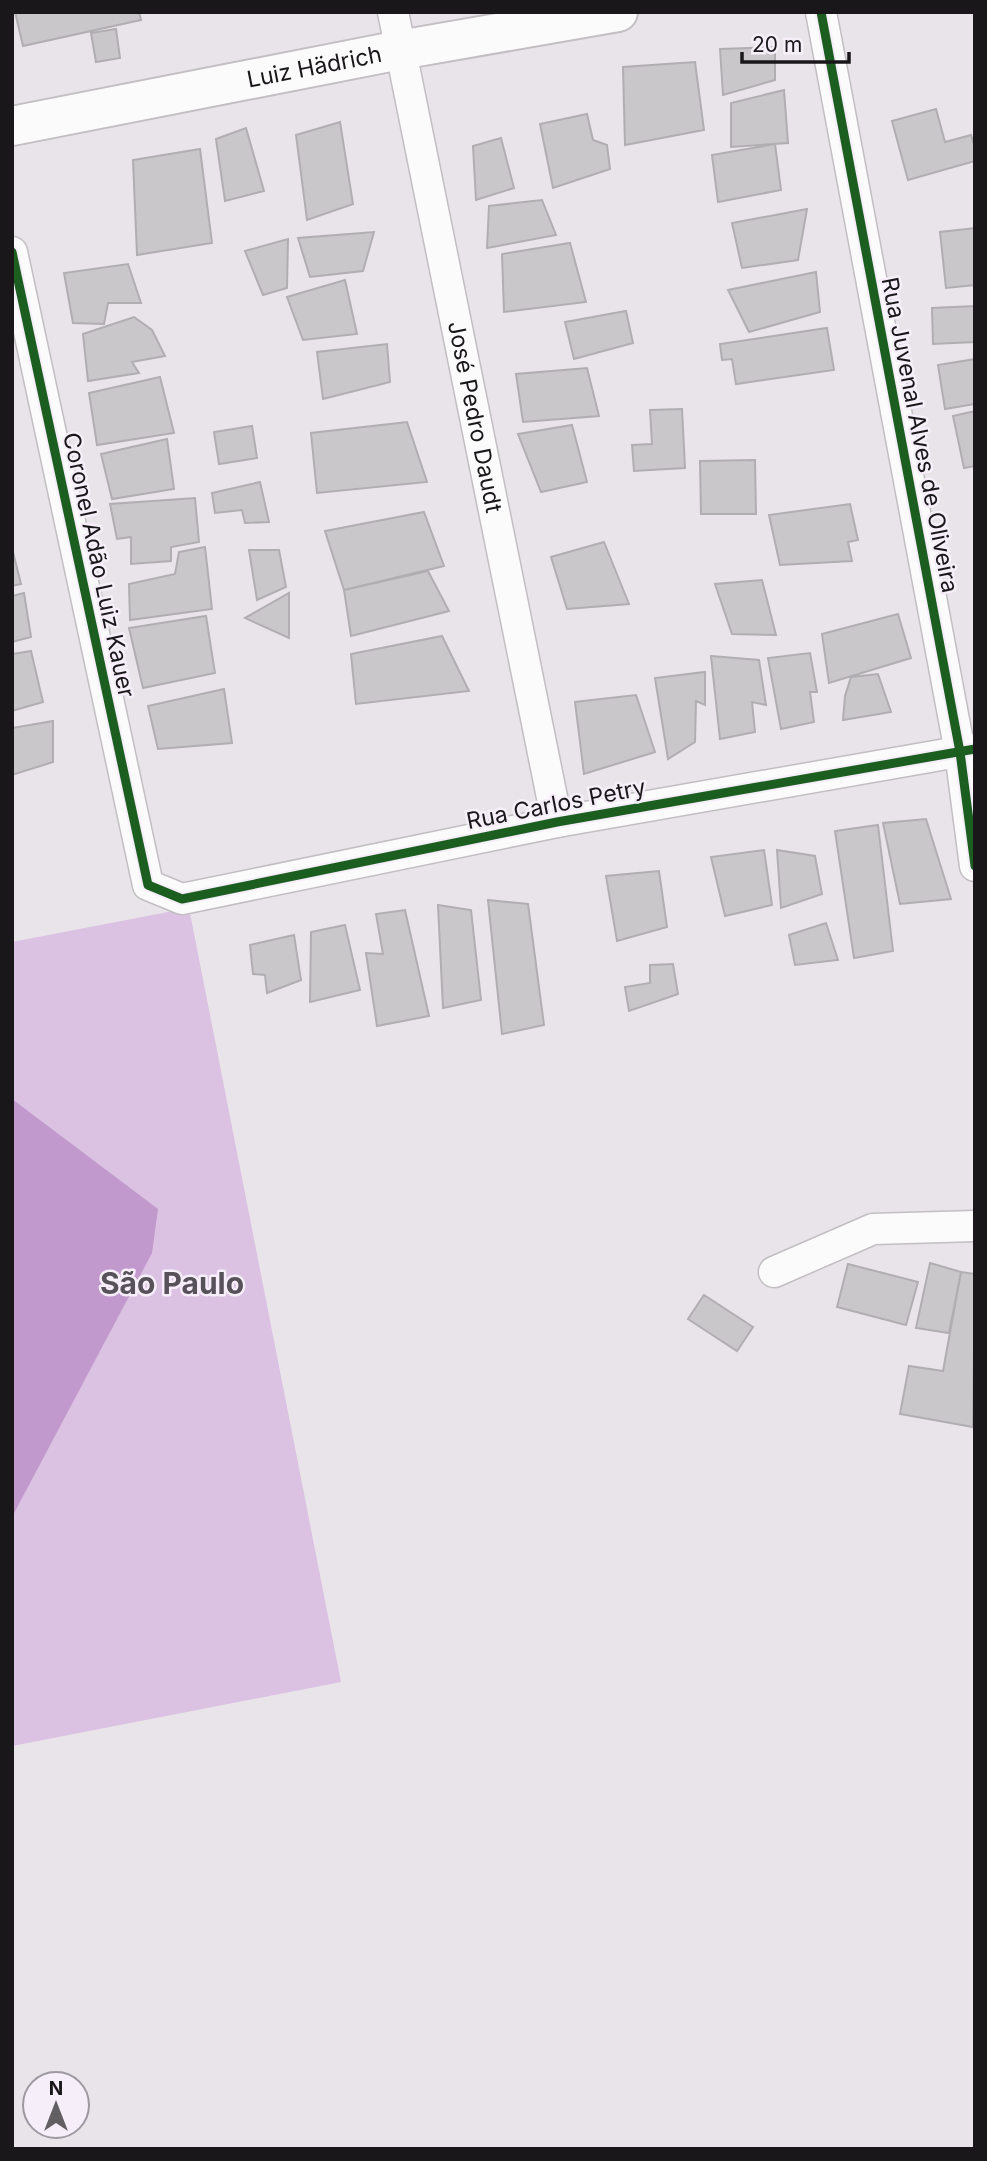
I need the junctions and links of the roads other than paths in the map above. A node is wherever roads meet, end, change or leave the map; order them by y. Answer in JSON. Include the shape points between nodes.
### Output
{"nodes":[{"id":1,"x":393,"y":12,"type":"edge"},
{"id":2,"x":618,"y":12,"type":"edge"},
{"id":3,"x":821,"y":12,"type":"edge"},
{"id":4,"x":400,"y":50,"type":"junction"},
{"id":5,"x":12,"y":126,"type":"edge"},
{"id":6,"x":12,"y":252,"type":"edge"},
{"id":7,"x":967,"y":750,"type":"edge"},
{"id":8,"x":557,"y":822,"type":"junction"},
{"id":9,"x":975,"y":866,"type":"edge"},
{"id":10,"x":148,"y":885,"type":"joint"},
{"id":11,"x":975,"y":1226,"type":"edge"},
{"id":12,"x":775,"y":1272,"type":"dead end"}],
"edges":[{"from":1,"to":4,"type":"street","name":"José Pedro Daudt"},
{"from":2,"to":4,"type":"street","name":"Luiz Hädrich"},
{"from":3,"to":7,"type":"street","name":"Rua Juvenal Alves de Oliveira"},
{"from":4,"to":5,"type":"street","name":"Luiz Hädrich"},
{"from":4,"to":8,"type":"street","name":"José Pedro Daudt"},
{"from":6,"to":10,"type":"street","name":"Coronel Adão Luiz Kauer"},
{"from":7,"to":8,"type":"street","name":"Rua Carlos Petry"},
{"from":7,"to":9,"type":"street","name":"Rua Juvenal Alves de Oliveira"},
{"from":8,"to":10,"type":"street","name":"Rua Carlos Petry","via":[[182,899]]},
{"from":11,"to":12,"type":"street","via":[[873,1229]]}]}
